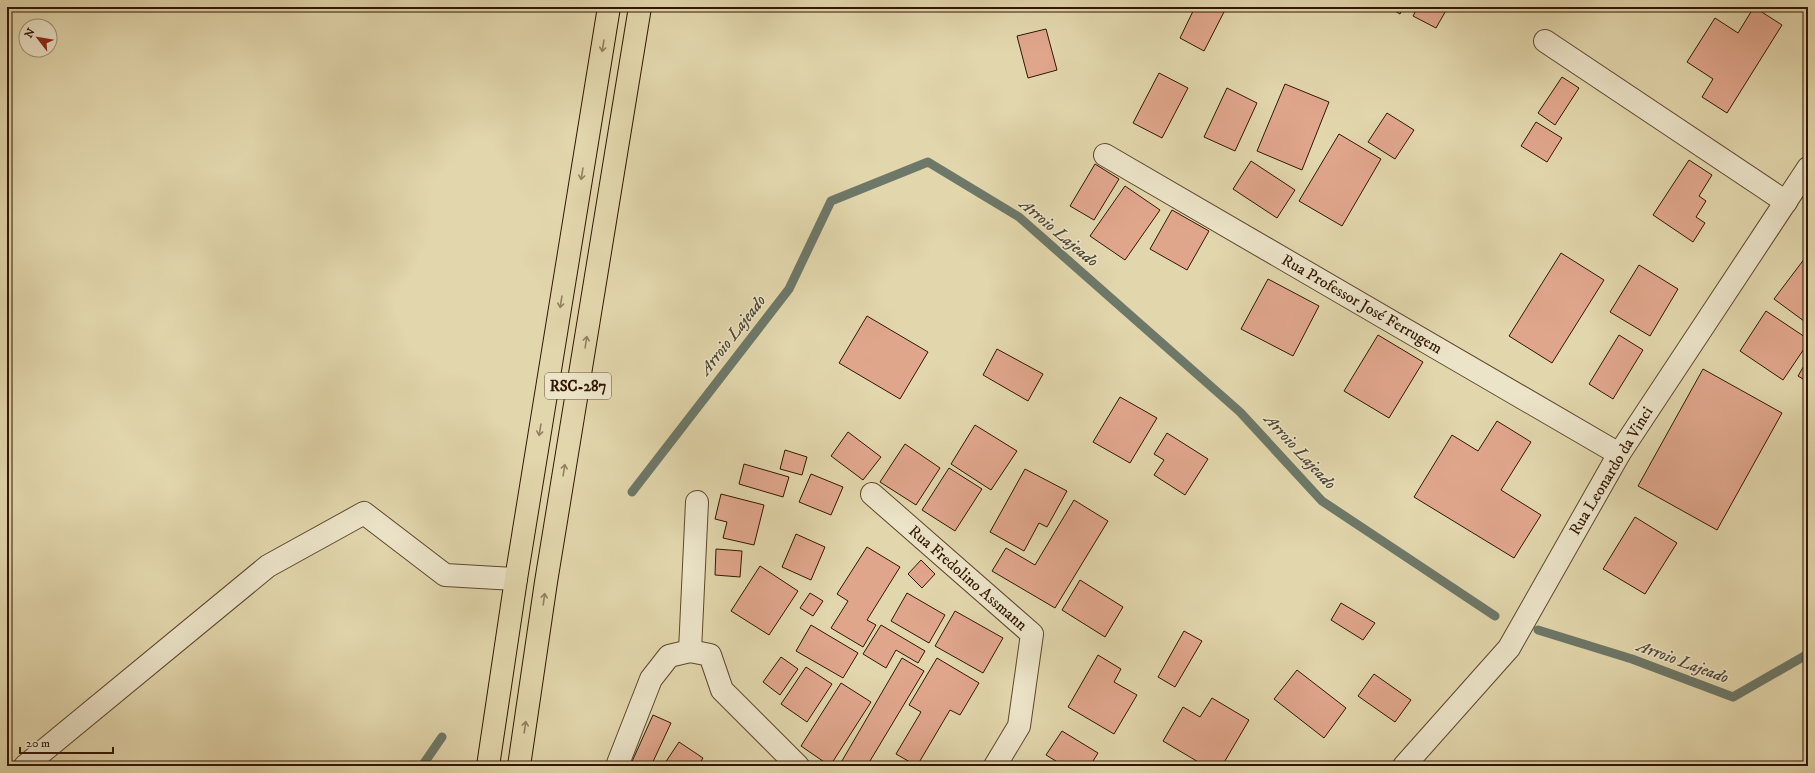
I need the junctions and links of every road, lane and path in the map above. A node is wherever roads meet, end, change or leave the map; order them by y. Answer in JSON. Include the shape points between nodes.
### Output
{"nodes":[{"id":1,"x":609,"y":7,"type":"edge"},
{"id":2,"x":640,"y":7,"type":"edge"},
{"id":3,"x":1545,"y":41,"type":"dead end"},
{"id":4,"x":1105,"y":154,"type":"dead end"},
{"id":5,"x":1808,"y":168,"type":"edge"},
{"id":6,"x":1786,"y":202,"type":"junction"},
{"id":7,"x":1619,"y":454,"type":"junction"},
{"id":8,"x":872,"y":494,"type":"dead end"},
{"id":9,"x":697,"y":502,"type":"dead end"},
{"id":10,"x":516,"y":579,"type":"junction"},
{"id":11,"x":690,"y":651,"type":"junction"},
{"id":12,"x":25,"y":766,"type":"edge"},
{"id":13,"x":488,"y":766,"type":"edge"},
{"id":14,"x":519,"y":766,"type":"edge"},
{"id":15,"x":617,"y":766,"type":"edge"},
{"id":16,"x":798,"y":766,"type":"edge"},
{"id":17,"x":995,"y":766,"type":"edge"},
{"id":18,"x":1404,"y":766,"type":"edge"}],
"edges":[{"from":1,"to":10,"type":"highway","number":"RSC-287","one_way":true},
{"from":14,"to":2,"type":"highway","number":"RSC-287","one_way":true,"via":[[546,582]]},
{"from":3,"to":6,"type":"street"},
{"from":4,"to":7,"type":"street","name":"Rua Professor José Ferrugem"},
{"from":5,"to":6,"type":"street","name":"Rua Leonardo da Vinci"},
{"from":6,"to":7,"type":"street","name":"Rua Leonardo da Vinci"},
{"from":7,"to":18,"type":"street","name":"Rua Leonardo da Vinci","via":[[1509,648]]},
{"from":8,"to":17,"type":"street","name":"Rua Fredolino Assmann","via":[[1032,634],[1019,726]]},
{"from":9,"to":11,"type":"street"},
{"from":10,"to":12,"type":"street","via":[[445,575],[364,513],[268,566]]},
{"from":10,"to":13,"type":"highway","number":"RSC-287"},
{"from":11,"to":15,"type":"street","via":[[669,656],[651,679]]},
{"from":11,"to":16,"type":"street","via":[[710,655],[722,690]]}]}
